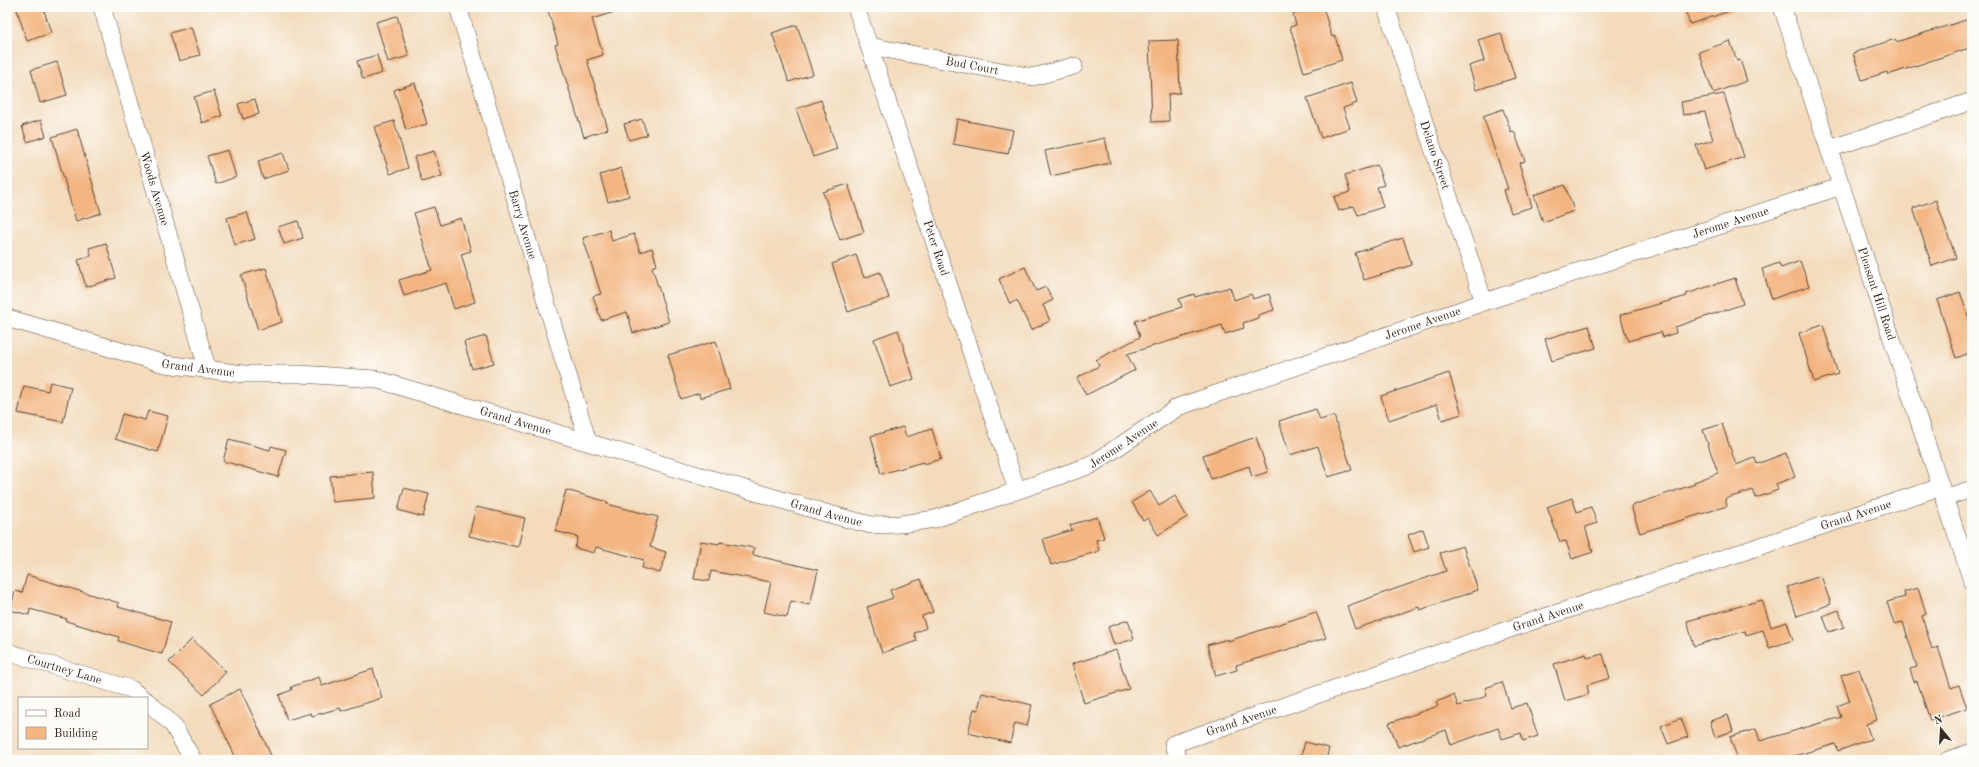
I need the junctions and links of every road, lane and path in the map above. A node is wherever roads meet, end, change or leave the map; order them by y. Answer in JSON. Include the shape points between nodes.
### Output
{"nodes":[{"id":1,"x":102,"y":7,"type":"edge"},
{"id":2,"x":458,"y":7,"type":"edge"},
{"id":3,"x":856,"y":7,"type":"edge"},
{"id":4,"x":1386,"y":7,"type":"edge"},
{"id":5,"x":1782,"y":7,"type":"edge"},
{"id":6,"x":869,"y":46,"type":"junction"},
{"id":7,"x":1074,"y":66,"type":"dead end"},
{"id":8,"x":1972,"y":101,"type":"edge"},
{"id":9,"x":1830,"y":149,"type":"junction"},
{"id":10,"x":1842,"y":186,"type":"junction"},
{"id":11,"x":1484,"y":302,"type":"junction"},
{"id":12,"x":7,"y":318,"type":"edge"},
{"id":13,"x":208,"y":370,"type":"junction"},
{"id":14,"x":588,"y":442,"type":"junction"},
{"id":15,"x":1972,"y":489,"type":"edge"},
{"id":16,"x":1017,"y":490,"type":"junction"},
{"id":17,"x":1942,"y":492,"type":"junction"},
{"id":18,"x":1972,"y":581,"type":"edge"},
{"id":19,"x":7,"y":652,"type":"edge"},
{"id":20,"x":141,"y":697,"type":"edge"},
{"id":21,"x":148,"y":702,"type":"edge"},
{"id":22,"x":1972,"y":752,"type":"edge"},
{"id":23,"x":193,"y":760,"type":"edge"},
{"id":24,"x":1178,"y":760,"type":"edge"},
{"id":25,"x":1948,"y":760,"type":"edge"}],
"edges":[{"from":1,"to":13,"type":"street","name":"Woods Avenue"},
{"from":2,"to":14,"type":"street","name":"Barry Avenue"},
{"from":3,"to":6,"type":"street","name":"Peter Road"},
{"from":4,"to":11,"type":"street","name":"Delano Street"},
{"from":5,"to":9,"type":"street","name":"Pleasant Hill Road"},
{"from":6,"to":7,"type":"street","name":"Bud Court","via":[[1033,77]]},
{"from":6,"to":16,"type":"street","name":"Peter Road"},
{"from":8,"to":9,"type":"street"},
{"from":9,"to":10,"type":"street","name":"Pleasant Hill Road"},
{"from":10,"to":11,"type":"street","name":"Jerome Avenue"},
{"from":10,"to":17,"type":"street","name":"Pleasant Hill Road"},
{"from":11,"to":16,"type":"street","name":"Jerome Avenue","via":[[1178,407],[1091,465]]},
{"from":12,"to":13,"type":"street","name":"Grand Avenue","via":[[164,364]]},
{"from":13,"to":14,"type":"street","name":"Grand Avenue","via":[[375,379]]},
{"from":14,"to":16,"type":"street","name":"Grand Avenue","via":[[871,524],[901,524],[935,519]]},
{"from":15,"to":17,"type":"street","name":"Grand Avenue"},
{"from":17,"to":18,"type":"street","name":"Pleasant Hill Road"},
{"from":17,"to":24,"type":"street","name":"Grand Avenue","via":[[1536,620],[1173,744]]},
{"from":19,"to":20,"type":"street","name":"Courtney Lane","via":[[131,689]]},
{"from":21,"to":23,"type":"street","via":[[173,725]]},
{"from":22,"to":25,"type":"street"}]}
